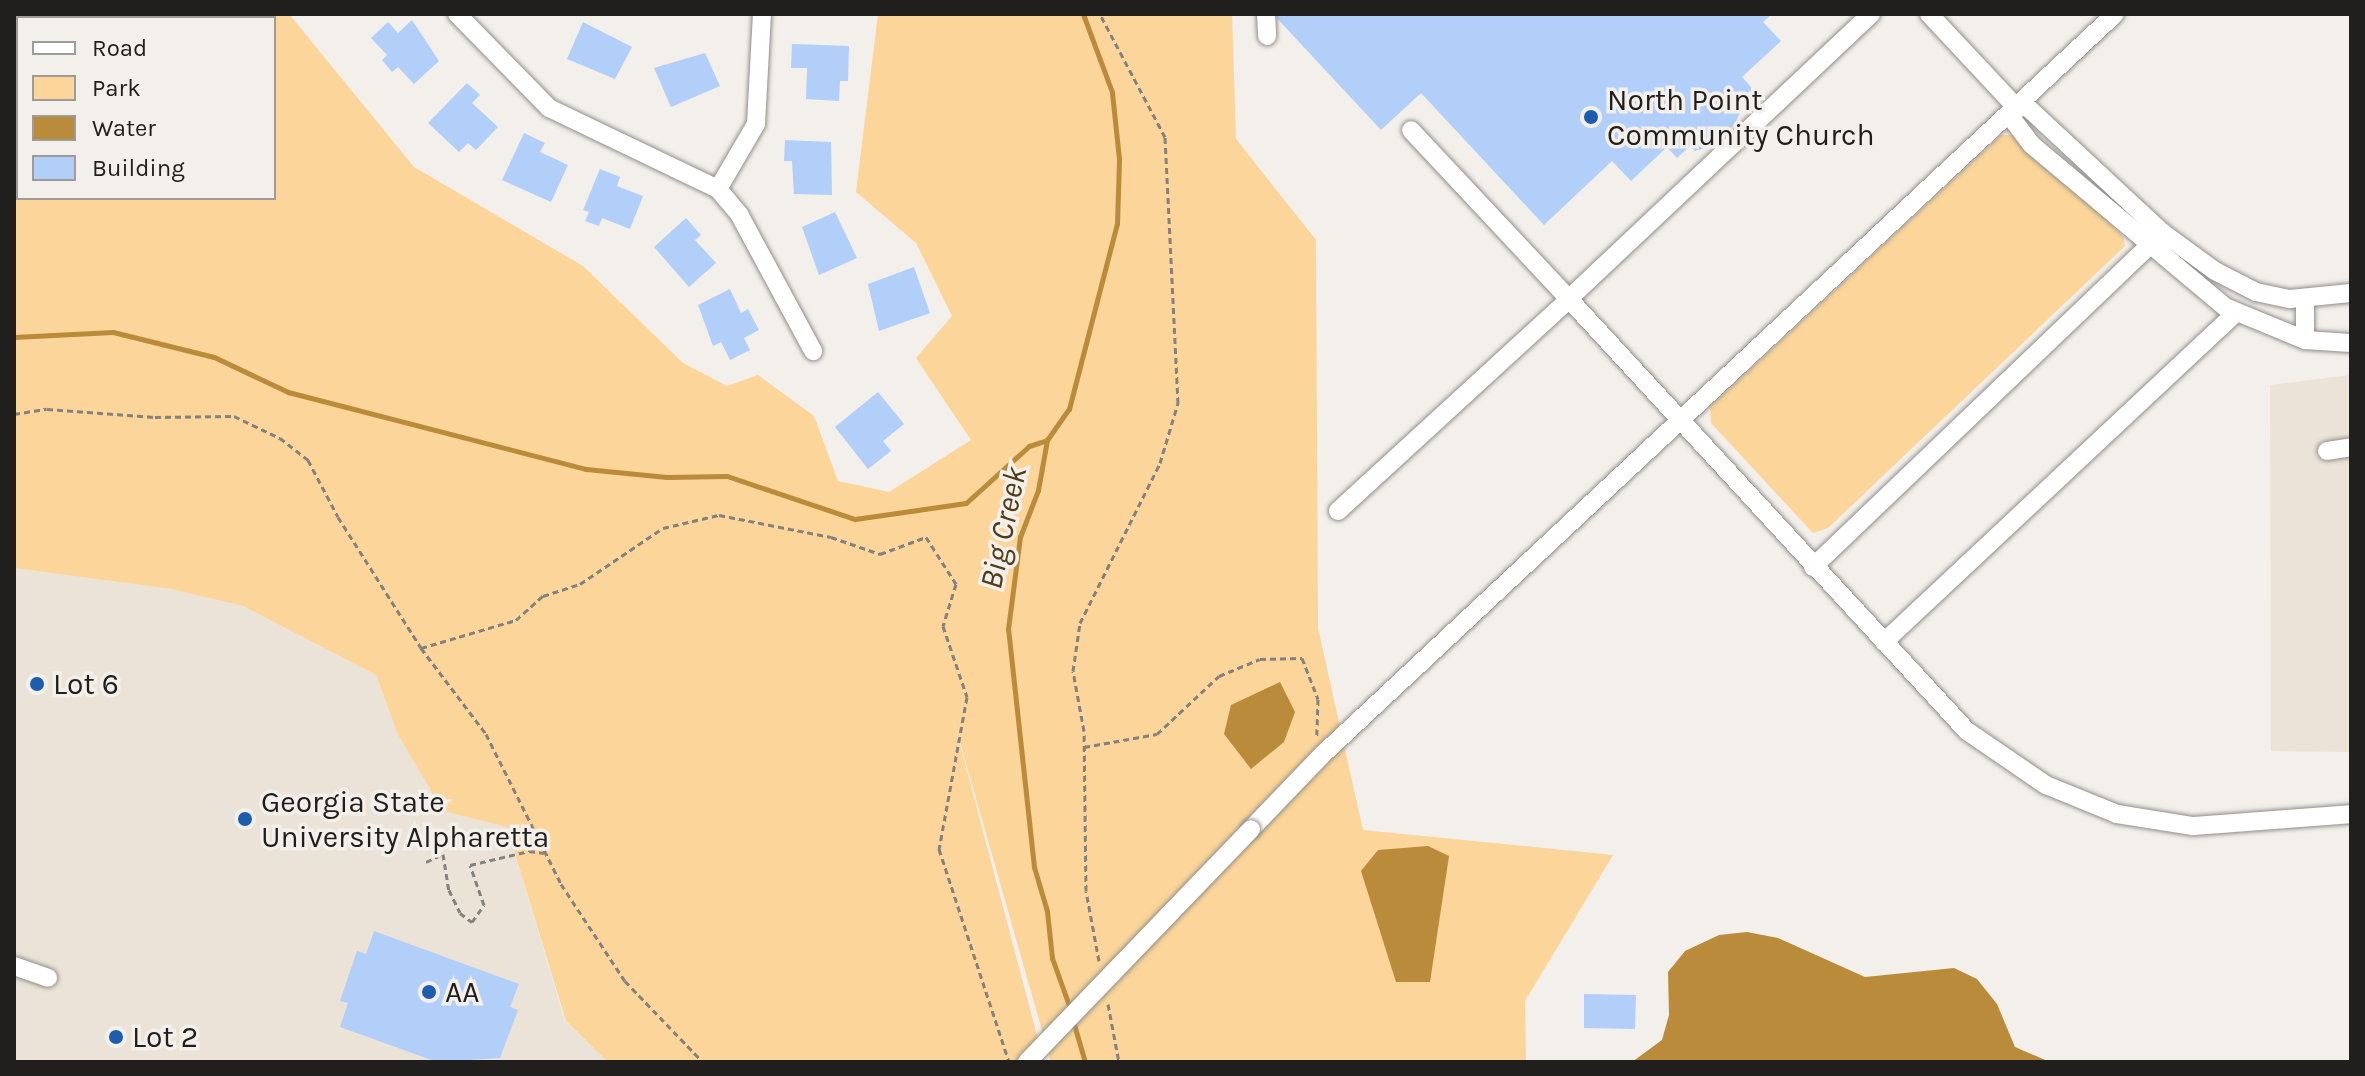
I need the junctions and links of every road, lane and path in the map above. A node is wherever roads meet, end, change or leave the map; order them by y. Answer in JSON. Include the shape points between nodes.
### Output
{"nodes":[{"id":1,"x":457,"y":14,"type":"edge"},
{"id":2,"x":762,"y":14,"type":"edge"},
{"id":3,"x":1100,"y":14,"type":"edge"},
{"id":4,"x":1266,"y":14,"type":"edge"},
{"id":5,"x":1871,"y":14,"type":"edge"},
{"id":6,"x":1929,"y":14,"type":"edge"},
{"id":7,"x":2115,"y":14,"type":"edge"},
{"id":8,"x":1267,"y":36,"type":"dead end"},
{"id":9,"x":2018,"y":110,"type":"junction"},
{"id":10,"x":1411,"y":130,"type":"dead end"},
{"id":11,"x":718,"y":189,"type":"junction"},
{"id":12,"x":2157,"y":239,"type":"junction"},
{"id":13,"x":2351,"y":293,"type":"edge"},
{"id":14,"x":2305,"y":298,"type":"junction"},
{"id":15,"x":1569,"y":299,"type":"junction"},
{"id":16,"x":2237,"y":312,"type":"junction"},
{"id":17,"x":2305,"y":340,"type":"junction"},
{"id":18,"x":2351,"y":343,"type":"edge"},
{"id":19,"x":813,"y":351,"type":"dead end"},
{"id":20,"x":14,"y":414,"type":"edge"},
{"id":21,"x":1681,"y":424,"type":"junction"},
{"id":22,"x":2351,"y":447,"type":"edge"},
{"id":23,"x":2327,"y":451,"type":"dead end"},
{"id":24,"x":1338,"y":511,"type":"dead end"},
{"id":25,"x":1813,"y":567,"type":"junction"},
{"id":26,"x":1884,"y":642,"type":"junction"},
{"id":27,"x":421,"y":648,"type":"junction"},
{"id":28,"x":1084,"y":747,"type":"junction"},
{"id":29,"x":1322,"y":755,"type":"junction"},
{"id":30,"x":2351,"y":814,"type":"edge"},
{"id":31,"x":544,"y":853,"type":"junction"},
{"id":32,"x":426,"y":862,"type":"dead end"},
{"id":33,"x":14,"y":966,"type":"edge"},
{"id":34,"x":1101,"y":968,"type":"dead end"},
{"id":35,"x":48,"y":978,"type":"dead end"},
{"id":36,"x":1107,"y":1000,"type":"dead end"},
{"id":37,"x":703,"y":1062,"type":"edge"},
{"id":38,"x":1009,"y":1062,"type":"edge"},
{"id":39,"x":1027,"y":1062,"type":"edge"},
{"id":40,"x":1119,"y":1062,"type":"edge"}],
"edges":[{"from":1,"to":11,"type":"street","via":[[549,108]]},
{"from":2,"to":11,"type":"street","via":[[756,124]]},
{"from":3,"to":28,"type":"path","via":[[1165,137],[1178,403],[1160,463],[1080,623],[1073,671]]},
{"from":4,"to":8,"type":"street"},
{"from":5,"to":15,"type":"street"},
{"from":6,"to":9,"type":"street"},
{"from":7,"to":9,"type":"street"},
{"from":9,"to":12,"type":"street","via":[[2032,145]]},
{"from":9,"to":21,"type":"street"},
{"from":10,"to":15,"type":"street"},
{"from":11,"to":19,"type":"street","via":[[739,214]]},
{"from":12,"to":14,"type":"street","via":[[2256,292]]},
{"from":12,"to":16,"type":"street"},
{"from":12,"to":25,"type":"street"},
{"from":13,"to":14,"type":"street"},
{"from":14,"to":17,"type":"street"},
{"from":15,"to":21,"type":"street"},
{"from":15,"to":24,"type":"street"},
{"from":16,"to":17,"type":"street"},
{"from":16,"to":26,"type":"street"},
{"from":17,"to":18,"type":"street"},
{"from":20,"to":27,"type":"path","via":[[47,409],[234,416],[280,438],[308,460]]},
{"from":21,"to":25,"type":"street"},
{"from":21,"to":29,"type":"street"},
{"from":22,"to":23,"type":"street"},
{"from":25,"to":26,"type":"street"},
{"from":26,"to":30,"type":"street","via":[[1967,731],[2046,785],[2117,814],[2193,826]]},
{"from":27,"to":31,"type":"path","via":[[486,734]]},
{"from":27,"to":38,"type":"path","via":[[516,620],[543,596],[580,584],[663,528],[719,515],[831,537],[880,554],[926,537],[956,584],[943,626],[967,697],[939,849]]},
{"from":28,"to":29,"type":"path","via":[[1157,734],[1219,676],[1260,659],[1302,658],[1318,699],[1317,744]]},
{"from":28,"to":34,"type":"path","via":[[1086,891]]},
{"from":29,"to":39,"type":"street","bridge":true},
{"from":31,"to":32,"type":"path","via":[[529,851],[470,865],[484,905],[472,922],[460,913],[449,890],[443,854]]},
{"from":31,"to":37,"type":"path","via":[[625,981]]},
{"from":33,"to":35,"type":"street"},
{"from":36,"to":40,"type":"path"}]}
